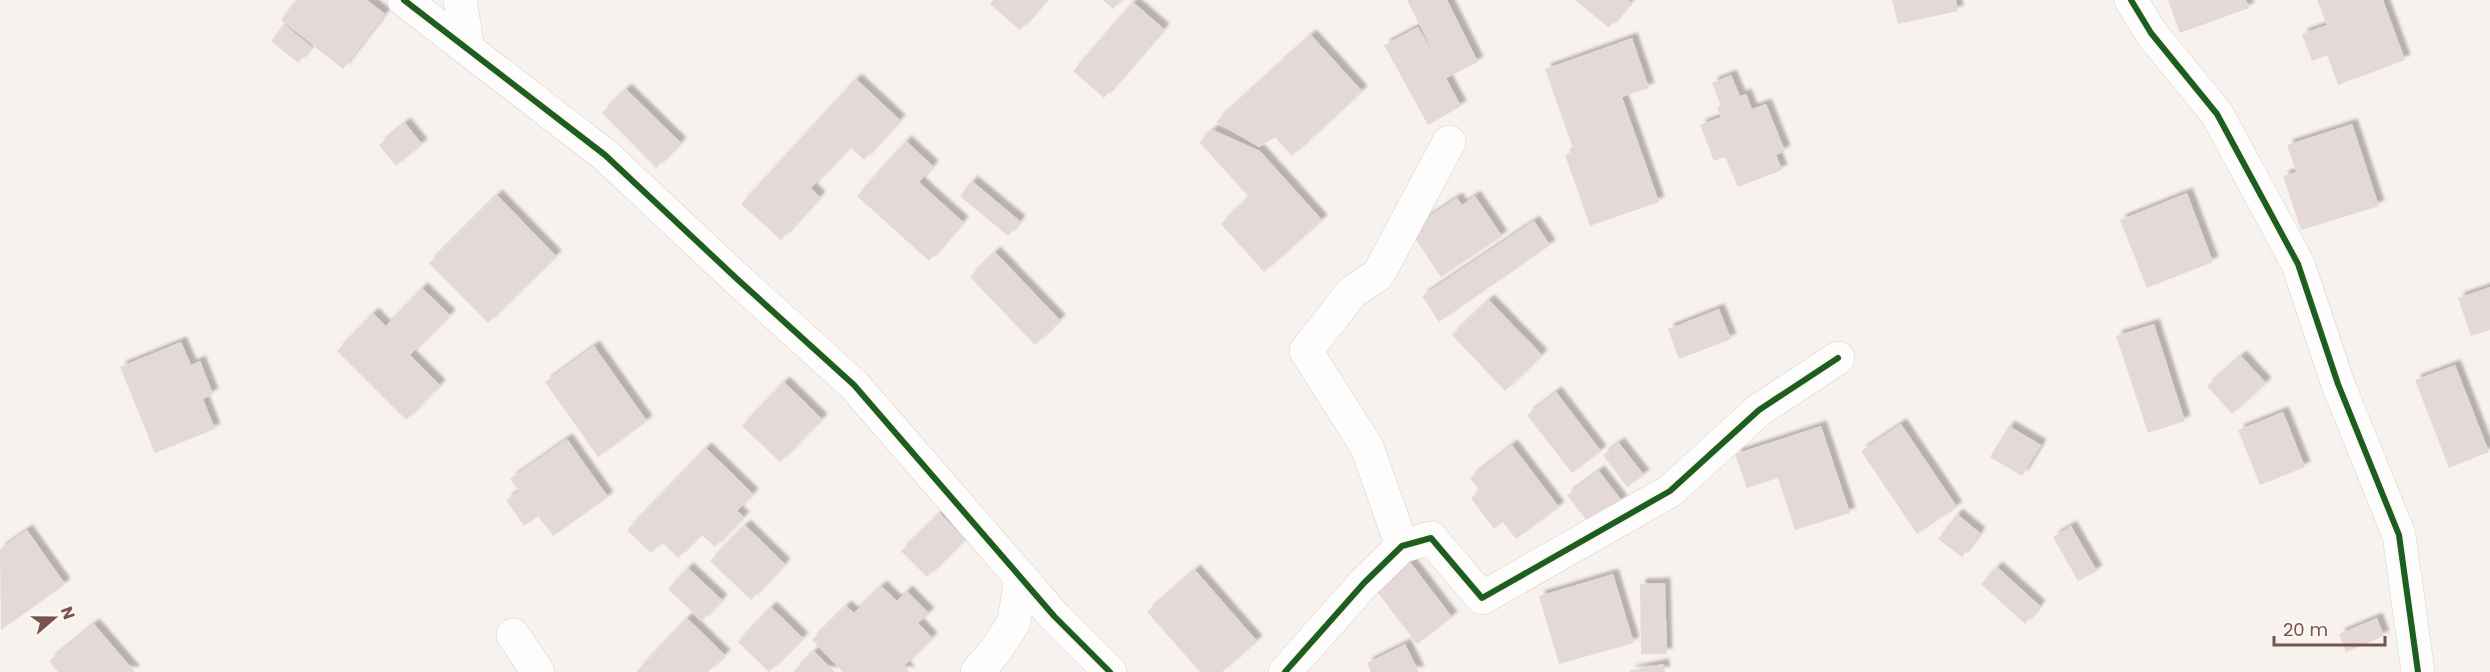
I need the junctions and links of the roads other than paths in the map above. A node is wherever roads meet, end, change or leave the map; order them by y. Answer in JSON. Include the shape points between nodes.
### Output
{"nodes":[{"id":1,"x":404,"y":0,"type":"edge"},
{"id":2,"x":460,"y":0,"type":"edge"},
{"id":3,"x":2131,"y":0,"type":"edge"},
{"id":4,"x":468,"y":49,"type":"junction"},
{"id":5,"x":1449,"y":142,"type":"dead end"},
{"id":6,"x":1838,"y":358,"type":"dead end"},
{"id":7,"x":1402,"y":546,"type":"junction"},
{"id":8,"x":1021,"y":577,"type":"junction"},
{"id":9,"x":513,"y":635,"type":"dead end"},
{"id":10,"x":538,"y":672,"type":"edge"},
{"id":11,"x":977,"y":672,"type":"edge"},
{"id":12,"x":1110,"y":672,"type":"edge"},
{"id":13,"x":1286,"y":672,"type":"edge"},
{"id":14,"x":2418,"y":672,"type":"edge"}],
"edges":[{"from":1,"to":4,"type":"street"},
{"from":2,"to":4,"type":"street"},
{"from":3,"to":14,"type":"street","via":[[2151,33],[2217,114],[2298,264],[2338,384],[2399,536]]},
{"from":4,"to":8,"type":"street","via":[[605,155],[854,386]]},
{"from":5,"to":7,"type":"street","via":[[1378,275],[1353,292],[1306,351],[1367,447]]},
{"from":6,"to":7,"type":"street","via":[[1759,410],[1670,491],[1482,598],[1431,538]]},
{"from":7,"to":13,"type":"street"},
{"from":8,"to":11,"type":"street","via":[[1014,622]]},
{"from":8,"to":12,"type":"street"},
{"from":9,"to":10,"type":"street"}]}
